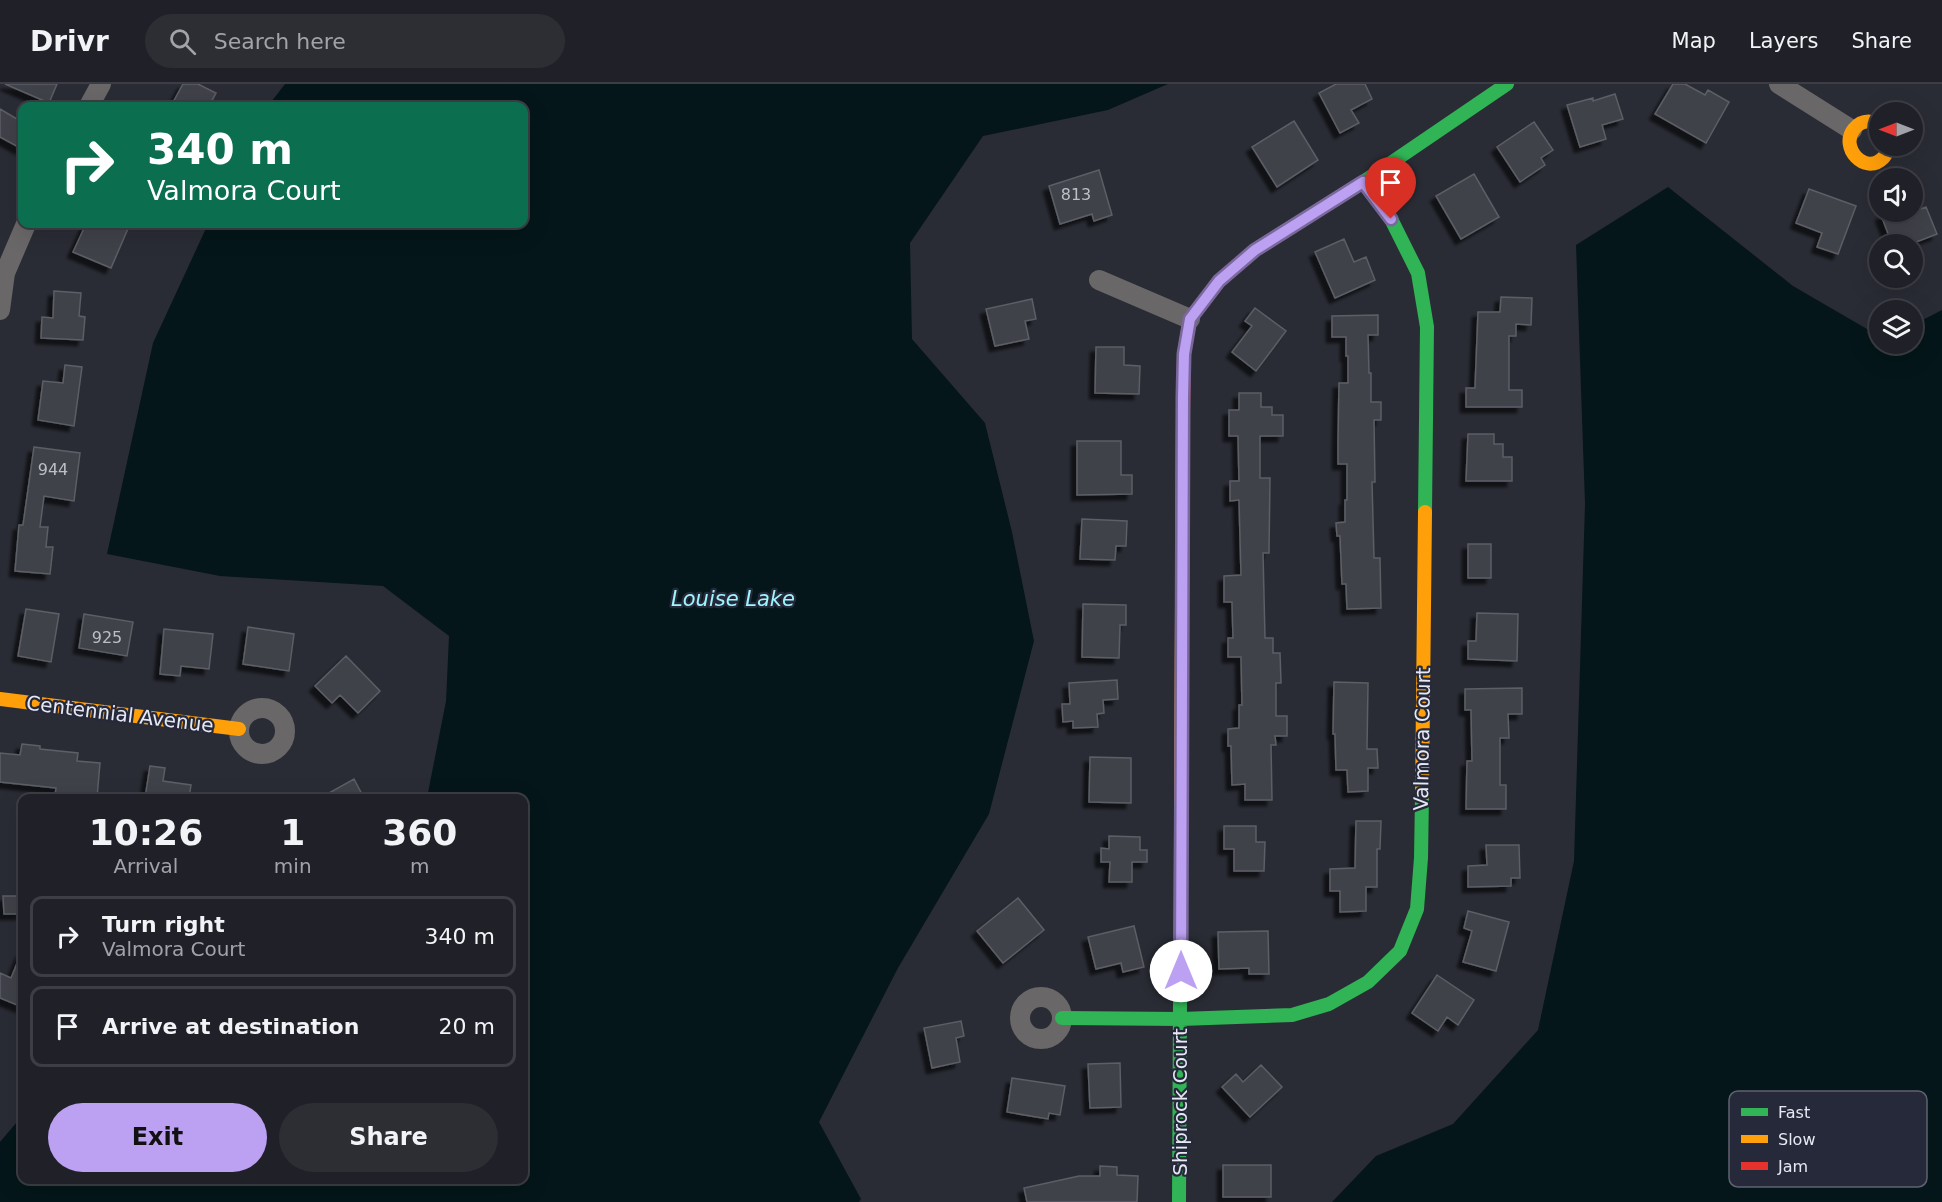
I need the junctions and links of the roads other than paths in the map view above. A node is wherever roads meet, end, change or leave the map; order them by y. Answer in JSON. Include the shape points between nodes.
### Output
{"nodes":[{"id":1,"x":101,"y":84,"type":"edge"},
{"id":2,"x":1507,"y":84,"type":"edge"},
{"id":3,"x":1779,"y":84,"type":"edge"},
{"id":4,"x":90,"y":102,"type":"edge"},
{"id":5,"x":1869,"y":122,"type":"edge"},
{"id":6,"x":1852,"y":130,"type":"junction"},
{"id":7,"x":1885,"y":156,"type":"edge"},
{"id":8,"x":1363,"y":182,"type":"junction"},
{"id":9,"x":24,"y":228,"type":"edge"},
{"id":10,"x":1099,"y":280,"type":"dead end"},
{"id":11,"x":0,"y":310,"type":"edge"},
{"id":12,"x":1190,"y":319,"type":"junction"},
{"id":13,"x":0,"y":699,"type":"edge"},
{"id":14,"x":239,"y":729,"type":"dead end"},
{"id":15,"x":1062,"y":1018,"type":"dead end"},
{"id":16,"x":1181,"y":1019,"type":"junction"},
{"id":17,"x":1179,"y":1202,"type":"edge"}],
"edges":[{"from":1,"to":4,"type":"street"},
{"from":2,"to":8,"type":"street","name":"Shiprock Court"},
{"from":3,"to":6,"type":"street"},
{"from":5,"to":6,"type":"street"},
{"from":6,"to":7,"type":"street","via":[[1848,146],[1857,160],[1873,163]]},
{"from":8,"to":12,"type":"street","name":"Shiprock Court","via":[[1255,250],[1219,281]]},
{"from":8,"to":16,"type":"street","name":"Valmora Court","via":[[1391,219],[1418,273],[1427,327],[1421,858],[1417,909],[1400,951],[1368,982],[1329,1004],[1292,1015]]},
{"from":9,"to":11,"type":"street","via":[[5,273]]},
{"from":10,"to":12,"type":"street"},
{"from":12,"to":16,"type":"street","name":"Shiprock Court","via":[[1183,396]]},
{"from":13,"to":14,"type":"street","name":"Centennial Avenue"},
{"from":15,"to":16,"type":"street","name":"Valmora Court"},
{"from":16,"to":17,"type":"street","name":"Shiprock Court"}]}
